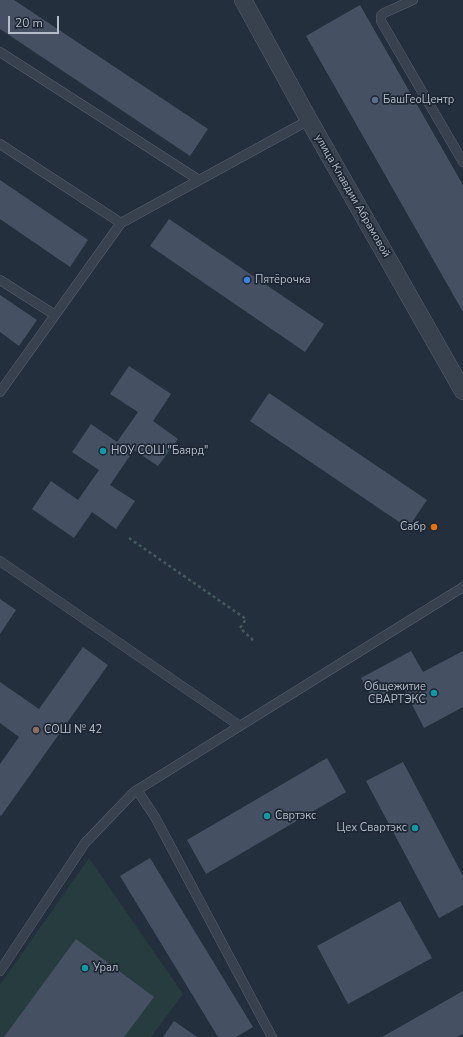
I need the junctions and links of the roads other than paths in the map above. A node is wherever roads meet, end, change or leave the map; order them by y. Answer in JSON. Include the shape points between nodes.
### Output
{"nodes":[{"id":1,"x":243,"y":0,"type":"edge"},
{"id":2,"x":412,"y":0,"type":"edge"},
{"id":3,"x":0,"y":52,"type":"edge"},
{"id":4,"x":309,"y":120,"type":"junction"},
{"id":5,"x":0,"y":144,"type":"edge"},
{"id":6,"x":463,"y":162,"type":"edge"},
{"id":7,"x":199,"y":180,"type":"junction"},
{"id":8,"x":121,"y":223,"type":"junction"},
{"id":9,"x":0,"y":280,"type":"edge"},
{"id":10,"x":55,"y":315,"type":"junction"},
{"id":11,"x":463,"y":391,"type":"edge"},
{"id":12,"x":0,"y":392,"type":"edge"},
{"id":13,"x":0,"y":561,"type":"edge"},
{"id":14,"x":463,"y":587,"type":"edge"},
{"id":15,"x":240,"y":726,"type":"junction"},
{"id":16,"x":137,"y":790,"type":"junction"},
{"id":17,"x":0,"y":971,"type":"edge"},
{"id":18,"x":272,"y":1037,"type":"edge"}],
"edges":[{"from":1,"to":4,"type":"street","name":"улица Клавдии Абрамовой"},
{"from":2,"to":6,"type":"lane","via":[[381,16],[381,21]]},
{"from":3,"to":7,"type":"lane"},
{"from":4,"to":7,"type":"lane"},
{"from":4,"to":11,"type":"street","name":"улица Клавдии Абрамовой"},
{"from":5,"to":8,"type":"lane"},
{"from":7,"to":8,"type":"lane"},
{"from":8,"to":10,"type":"lane"},
{"from":9,"to":10,"type":"lane"},
{"from":10,"to":12,"type":"lane"},
{"from":13,"to":15,"type":"lane"},
{"from":14,"to":15,"type":"lane"},
{"from":15,"to":16,"type":"lane"},
{"from":16,"to":17,"type":"lane","via":[[85,842]]},
{"from":16,"to":18,"type":"lane","via":[[155,817]]}]}
